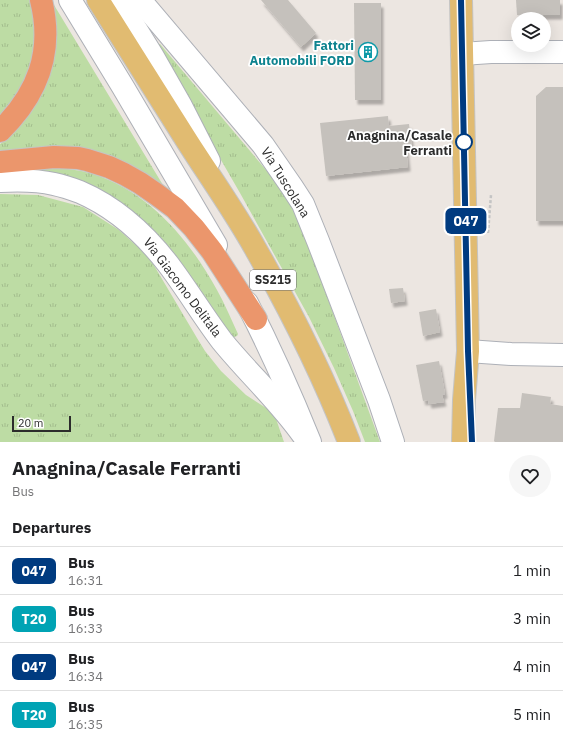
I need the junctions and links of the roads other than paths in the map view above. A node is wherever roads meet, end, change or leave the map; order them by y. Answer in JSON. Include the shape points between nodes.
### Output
{"nodes":[{"id":1,"x":41,"y":0,"type":"edge"},
{"id":2,"x":70,"y":0,"type":"edge"},
{"id":3,"x":98,"y":0,"type":"edge"},
{"id":4,"x":118,"y":0,"type":"edge"},
{"id":5,"x":140,"y":0,"type":"edge"},
{"id":6,"x":461,"y":0,"type":"edge"},
{"id":7,"x":563,"y":52,"type":"edge"},
{"id":8,"x":462,"y":54,"type":"junction"},
{"id":9,"x":0,"y":131,"type":"edge"},
{"id":10,"x":0,"y":162,"type":"edge"},
{"id":11,"x":0,"y":181,"type":"edge"},
{"id":12,"x":233,"y":211,"type":"junction"},
{"id":13,"x":256,"y":319,"type":"junction"},
{"id":14,"x":468,"y":351,"type":"junction"},
{"id":15,"x":563,"y":355,"type":"edge"},
{"id":16,"x":309,"y":442,"type":"edge"},
{"id":17,"x":349,"y":442,"type":"edge"},
{"id":18,"x":393,"y":442,"type":"edge"},
{"id":19,"x":463,"y":442,"type":"edge"},
{"id":20,"x":472,"y":442,"type":"edge"}],
"edges":[{"from":1,"to":9,"type":"highway","via":[[46,25],[46,45],[40,72],[26,100]]},
{"from":2,"to":13,"type":"main road","via":[[123,86]]},
{"from":3,"to":12,"type":"main road","number":"SS215"},
{"from":4,"to":12,"type":"main road","via":[[181,106]]},
{"from":5,"to":18,"type":"main road","name":"Via Tuscolana","via":[[264,145],[303,204]]},
{"from":6,"to":8,"type":"main road"},
{"from":7,"to":8,"type":"main road"},
{"from":8,"to":14,"type":"main road"},
{"from":10,"to":13,"type":"highway","via":[[54,157],[78,158],[109,167],[140,183],[175,208],[194,228]]},
{"from":11,"to":16,"type":"main road","name":"Via Giacomo Delitala","via":[[22,180],[63,186],[98,200],[125,218],[150,242],[230,350],[282,407]]},
{"from":12,"to":17,"type":"main road","number":"SS215","via":[[305,341]]},
{"from":13,"to":16,"type":"main road"},
{"from":14,"to":15,"type":"main road"},
{"from":14,"to":19,"type":"main road"},
{"from":14,"to":20,"type":"main road"}]}
